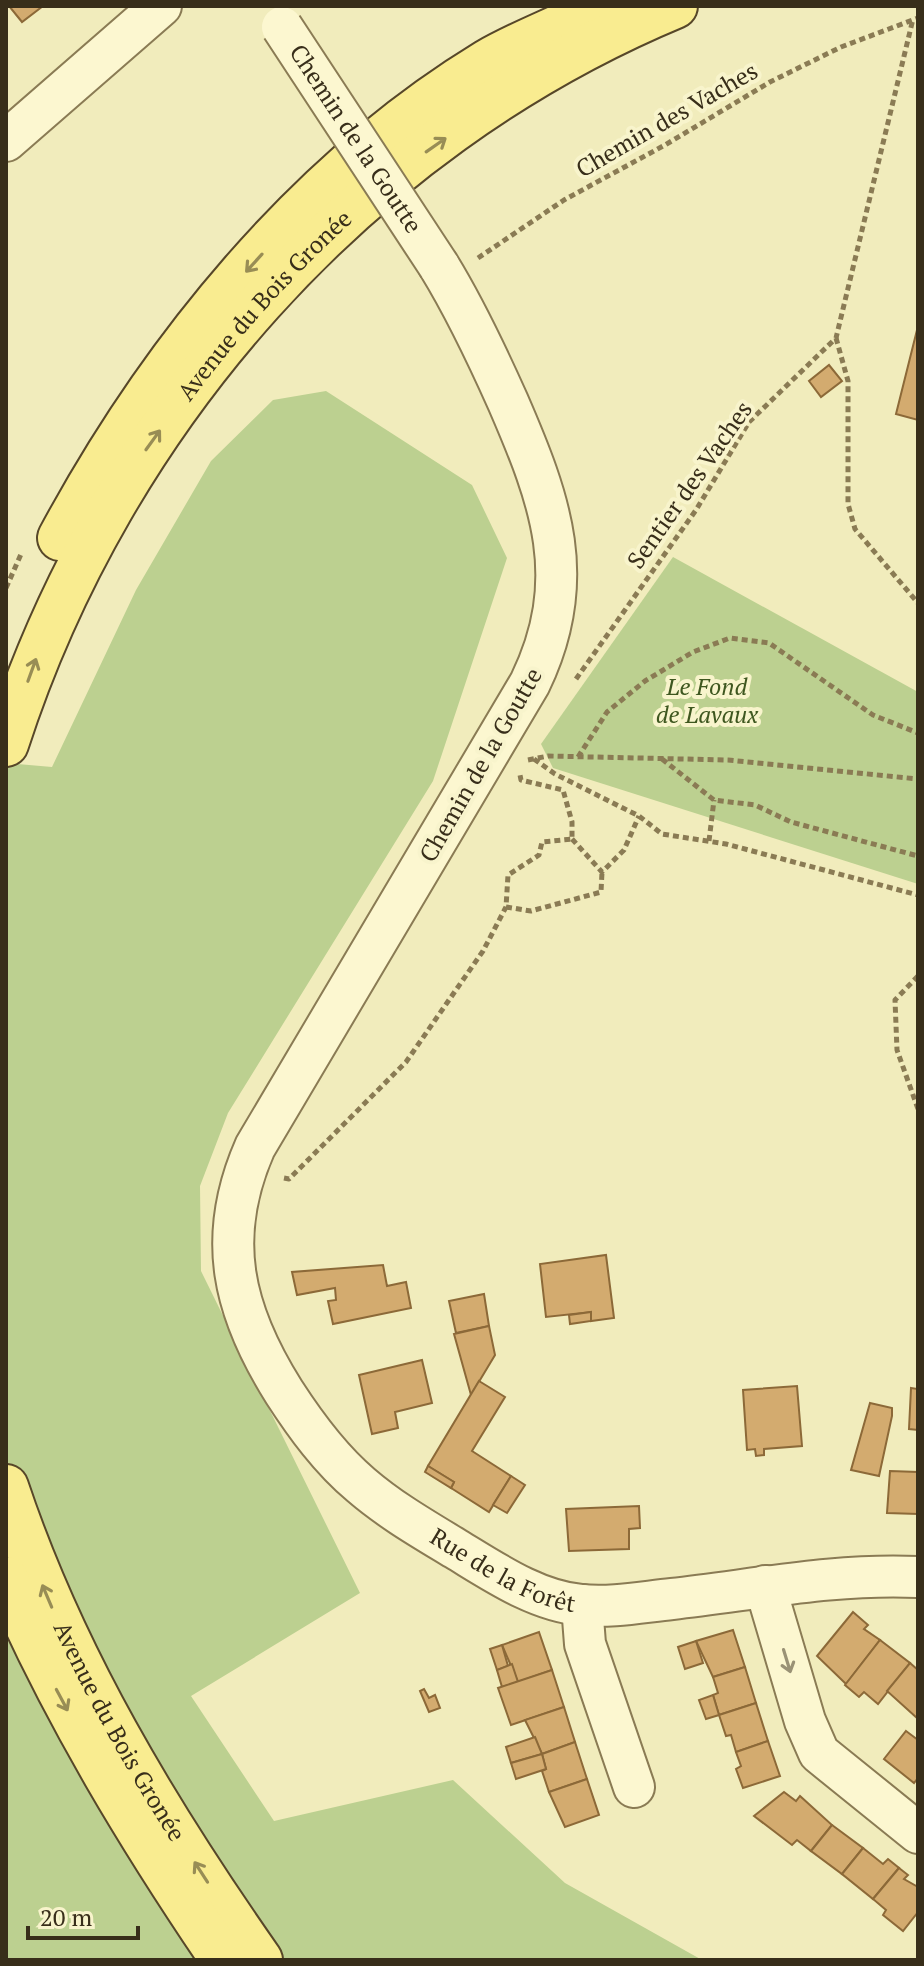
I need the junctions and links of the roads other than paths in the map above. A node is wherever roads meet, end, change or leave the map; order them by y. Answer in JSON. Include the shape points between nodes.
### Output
{"nodes":[{"id":1,"x":161,"y":6,"type":"edge"},
{"id":2,"x":562,"y":6,"type":"edge"},
{"id":3,"x":602,"y":6,"type":"edge"},
{"id":4,"x":675,"y":6,"type":"edge"},
{"id":5,"x":275,"y":16,"type":"edge"},
{"id":6,"x":488,"y":62,"type":"junction"},
{"id":7,"x":6,"y":141,"type":"edge"},
{"id":8,"x":6,"y":654,"type":"edge"},
{"id":9,"x":6,"y":744,"type":"edge"},
{"id":10,"x":235,"y":1266,"type":"joint"},
{"id":11,"x":6,"y":1487,"type":"edge"},
{"id":12,"x":918,"y":1577,"type":"edge"},
{"id":13,"x":6,"y":1579,"type":"edge"},
{"id":14,"x":765,"y":1586,"type":"junction"},
{"id":15,"x":582,"y":1605,"type":"junction"},
{"id":16,"x":634,"y":1787,"type":"dead end"},
{"id":17,"x":918,"y":1833,"type":"edge"},
{"id":18,"x":223,"y":1960,"type":"edge"},
{"id":19,"x":260,"y":1960,"type":"edge"}],
"edges":[{"from":1,"to":7,"type":"street"},
{"from":2,"to":6,"type":"main road"},
{"from":3,"to":6,"type":"main road","name":"Avenue du Bois Gronée"},
{"from":9,"to":4,"type":"main road","name":"Avenue du Bois Gronée","one_way":true,"via":[[35,660],[92,541],[140,458],[252,312],[343,220],[420,156],[566,59]]},
{"from":5,"to":10,"type":"street","name":"Chemin de la Goutte","bridge":true,"via":[[443,272],[485,351],[537,472],[550,512],[558,570],[550,631],[530,683],[255,1147],[234,1218]]},
{"from":6,"to":8,"type":"main road","name":"Avenue du Bois Gronée","one_way":true,"via":[[407,119],[306,205],[186,343],[93,478]]},
{"from":10,"to":15,"type":"street","name":"Rue de la Forêt","via":[[240,1304],[258,1349],[336,1462],[395,1511],[485,1566],[558,1601]]},
{"from":19,"to":11,"type":"main road","name":"Avenue du Bois Gronée","one_way":true,"via":[[152,1797],[86,1680],[46,1594]]},
{"from":12,"to":14,"type":"street","name":"Rue de la Forêt"},
{"from":13,"to":18,"type":"main road","name":"Avenue du Bois Gronée","one_way":true,"via":[[60,1698],[110,1786]]},
{"from":14,"to":15,"type":"street","name":"Rue de la Forêt"},
{"from":14,"to":17,"type":"street","one_way":true,"via":[[819,1753]]},
{"from":15,"to":16,"type":"street","via":[[585,1644]]}]}
